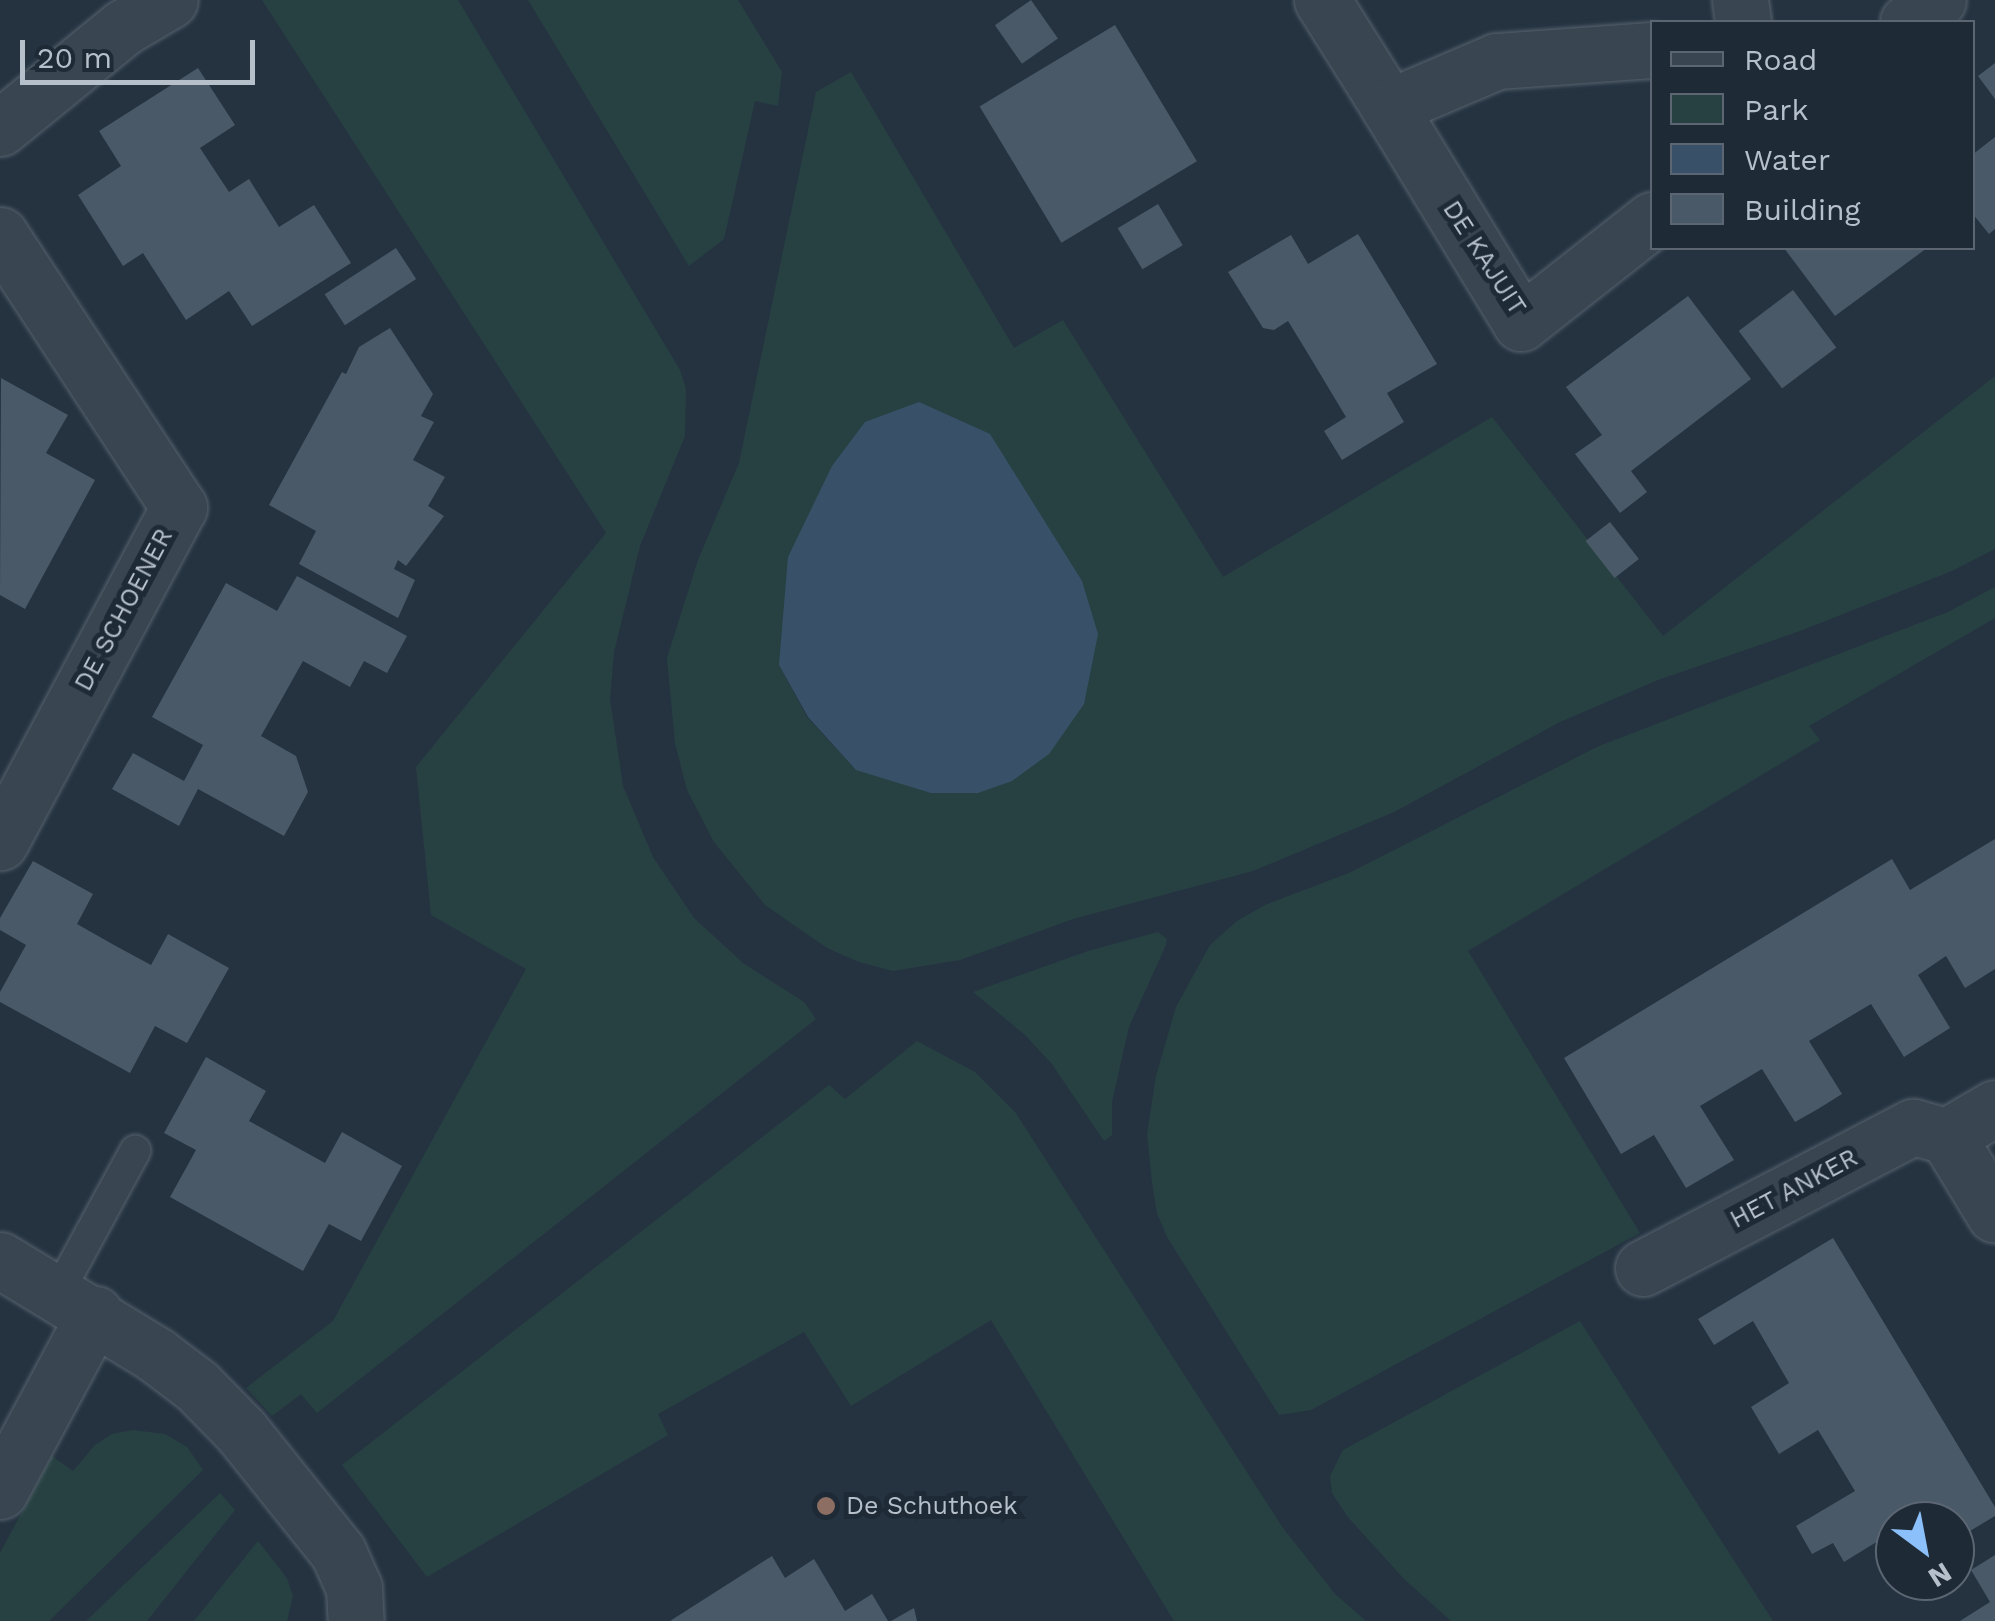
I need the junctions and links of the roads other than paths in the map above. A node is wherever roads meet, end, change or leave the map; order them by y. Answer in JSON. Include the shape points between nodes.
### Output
{"nodes":[{"id":1,"x":170,"y":0,"type":"edge"},
{"id":2,"x":1322,"y":0,"type":"edge"},
{"id":3,"x":1938,"y":0,"type":"edge"},
{"id":4,"x":1911,"y":20,"type":"edge"},
{"id":5,"x":1650,"y":50,"type":"edge"},
{"id":6,"x":1389,"y":107,"type":"junction"},
{"id":7,"x":0,"y":128,"type":"edge"},
{"id":8,"x":1650,"y":222,"type":"edge"},
{"id":9,"x":0,"y":235,"type":"edge"},
{"id":10,"x":0,"y":842,"type":"edge"},
{"id":11,"x":1995,"y":1108,"type":"edge"},
{"id":12,"x":1948,"y":1136,"type":"junction"},
{"id":13,"x":135,"y":1151,"type":"dead end"},
{"id":14,"x":1995,"y":1215,"type":"edge"},
{"id":15,"x":0,"y":1260,"type":"edge"},
{"id":16,"x":1643,"y":1268,"type":"dead end"},
{"id":17,"x":76,"y":1304,"type":"junction"},
{"id":18,"x":0,"y":1491,"type":"edge"},
{"id":19,"x":356,"y":1621,"type":"edge"}],
"edges":[{"from":1,"to":7,"type":"street","via":[[124,28]]},
{"from":2,"to":6,"type":"street","name":"DE KAJUIT"},
{"from":3,"to":4,"type":"street"},
{"from":5,"to":6,"type":"street","via":[[1497,61]]},
{"from":6,"to":8,"type":"street","name":"DE KAJUIT","via":[[1521,323]]},
{"from":9,"to":10,"type":"street","name":"DE SCHOENER","via":[[179,507]]},
{"from":11,"to":12,"type":"street"},
{"from":12,"to":14,"type":"street"},
{"from":12,"to":16,"type":"street","name":"HET ANKER","via":[[1913,1127]]},
{"from":13,"to":17,"type":"lane"},
{"from":15,"to":17,"type":"street"},
{"from":17,"to":18,"type":"street"},
{"from":17,"to":19,"type":"street","via":[[196,1386],[264,1457],[338,1552],[354,1588]]}]}
